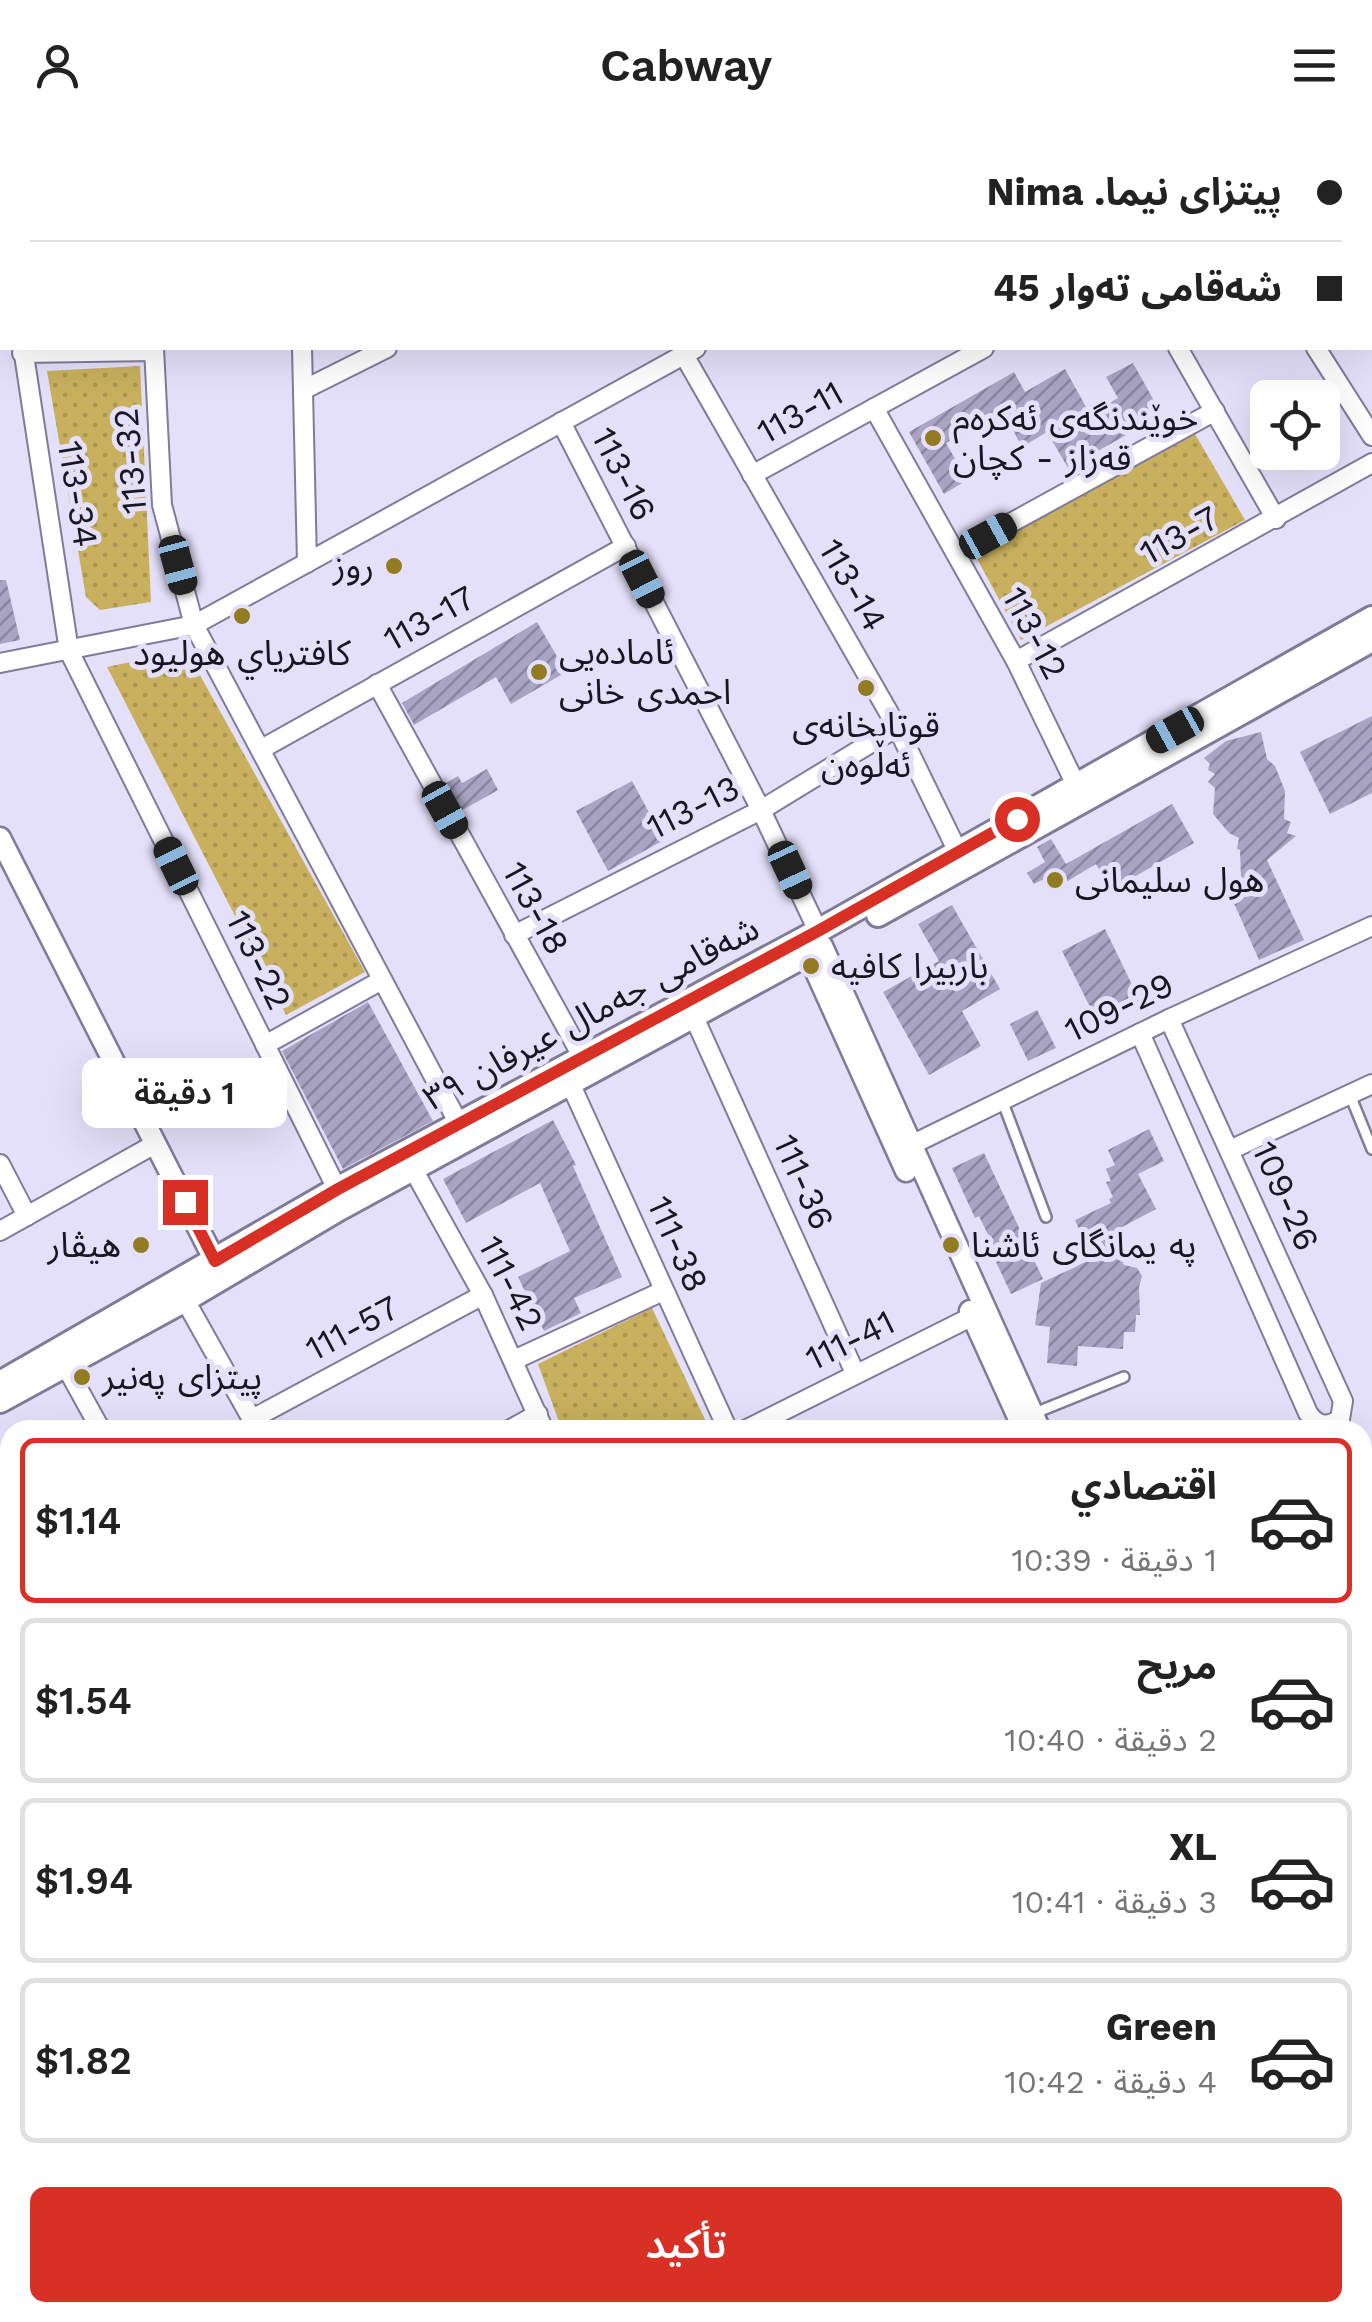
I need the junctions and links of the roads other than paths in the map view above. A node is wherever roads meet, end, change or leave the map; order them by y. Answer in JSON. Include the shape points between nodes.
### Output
{"nodes":[{"id":1,"x":23,"y":350,"type":"edge"},
{"id":2,"x":154,"y":350,"type":"edge"},
{"id":3,"x":302,"y":350,"type":"edge"},
{"id":4,"x":383,"y":350,"type":"edge"},
{"id":5,"x":980,"y":350,"type":"edge"},
{"id":6,"x":1179,"y":350,"type":"edge"},
{"id":7,"x":1317,"y":350,"type":"edge"},
{"id":8,"x":690,"y":351,"type":"edge"},
{"id":9,"x":302,"y":390,"type":"junction"},
{"id":10,"x":874,"y":408,"type":"junction"},
{"id":11,"x":1214,"y":412,"type":"junction"},
{"id":12,"x":560,"y":422,"type":"junction"},
{"id":13,"x":1372,"y":436,"type":"edge"},
{"id":14,"x":1372,"y":463,"type":"edge"},
{"id":15,"x":752,"y":475,"type":"junction"},
{"id":16,"x":1276,"y":519,"type":"junction"},
{"id":17,"x":626,"y":546,"type":"junction"},
{"id":18,"x":956,"y":553,"type":"junction"},
{"id":19,"x":307,"y":563,"type":"junction"},
{"id":20,"x":1372,"y":618,"type":"edge"},
{"id":21,"x":194,"y":625,"type":"junction"},
{"id":22,"x":1372,"y":640,"type":"edge"},
{"id":23,"x":69,"y":652,"type":"junction"},
{"id":24,"x":1016,"y":661,"type":"junction"},
{"id":25,"x":0,"y":663,"type":"edge"},
{"id":26,"x":377,"y":684,"type":"junction"},
{"id":27,"x":897,"y":727,"type":"junction"},
{"id":28,"x":265,"y":747,"type":"dead end"},
{"id":29,"x":1076,"y":785,"type":"junction"},
{"id":30,"x":760,"y":810,"type":"junction"},
{"id":31,"x":0,"y":838,"type":"edge"},
{"id":32,"x":958,"y":852,"type":"junction"},
{"id":33,"x":1372,"y":926,"type":"edge"},
{"id":34,"x":514,"y":935,"type":"junction"},
{"id":35,"x":816,"y":944,"type":"junction"},
{"id":36,"x":382,"y":980,"type":"junction"},
{"id":37,"x":694,"y":1017,"type":"junction"},
{"id":38,"x":1169,"y":1019,"type":"junction"},
{"id":39,"x":1140,"y":1033,"type":"junction"},
{"id":40,"x":265,"y":1045,"type":"junction"},
{"id":41,"x":582,"y":1058,"type":"junction"},
{"id":42,"x":570,"y":1083,"type":"junction"},
{"id":43,"x":1372,"y":1084,"type":"edge"},
{"id":44,"x":1350,"y":1096,"type":"junction"},
{"id":45,"x":1002,"y":1100,"type":"junction"},
{"id":46,"x":459,"y":1124,"type":"junction"},
{"id":47,"x":155,"y":1144,"type":"junction"},
{"id":48,"x":903,"y":1149,"type":"junction"},
{"id":49,"x":1372,"y":1149,"type":"edge"},
{"id":50,"x":1230,"y":1150,"type":"junction"},
{"id":51,"x":0,"y":1164,"type":"edge"},
{"id":52,"x":413,"y":1168,"type":"junction"},
{"id":53,"x":338,"y":1189,"type":"junction"},
{"id":54,"x":27,"y":1216,"type":"junction"},
{"id":55,"x":1046,"y":1217,"type":"dead end"},
{"id":56,"x":0,"y":1231,"type":"edge"},
{"id":57,"x":215,"y":1261,"type":"junction"},
{"id":58,"x":663,"y":1292,"type":"junction"},
{"id":59,"x":482,"y":1295,"type":"junction"},
{"id":60,"x":185,"y":1300,"type":"junction"},
{"id":61,"x":979,"y":1313,"type":"junction"},
{"id":62,"x":514,"y":1360,"type":"junction"},
{"id":63,"x":65,"y":1365,"type":"junction"},
{"id":64,"x":855,"y":1373,"type":"junction"},
{"id":65,"x":1124,"y":1377,"type":"dead end"},
{"id":66,"x":0,"y":1383,"type":"edge"},
{"id":67,"x":0,"y":1401,"type":"edge"},
{"id":68,"x":95,"y":1420,"type":"edge"},
{"id":69,"x":253,"y":1420,"type":"edge"},
{"id":70,"x":262,"y":1420,"type":"edge"},
{"id":71,"x":540,"y":1420,"type":"edge"},
{"id":72,"x":723,"y":1420,"type":"edge"},
{"id":73,"x":764,"y":1420,"type":"edge"},
{"id":74,"x":1031,"y":1420,"type":"edge"},
{"id":75,"x":1041,"y":1420,"type":"edge"},
{"id":76,"x":1312,"y":1420,"type":"edge"},
{"id":77,"x":1338,"y":1420,"type":"edge"}],
"edges":[{"from":1,"to":23,"type":"street","name":"113-34"},
{"from":2,"to":21,"type":"street","name":"113-32","via":[[162,506]]},
{"from":3,"to":9,"type":"street"},
{"from":4,"to":9,"type":"street"},
{"from":5,"to":10,"type":"street","name":"113-11"},
{"from":6,"to":11,"type":"street"},
{"from":7,"to":13,"type":"street"},
{"from":8,"to":12,"type":"street"},
{"from":8,"to":15,"type":"street","name":"113-14"},
{"from":9,"to":19,"type":"street"},
{"from":10,"to":15,"type":"street","name":"113-11"},
{"from":10,"to":18,"type":"street","name":"113-12"},
{"from":11,"to":16,"type":"street"},
{"from":11,"to":18,"type":"street"},
{"from":12,"to":17,"type":"street","name":"113-16"},
{"from":12,"to":19,"type":"street"},
{"from":14,"to":16,"type":"street","name":"113-7"},
{"from":15,"to":27,"type":"street","name":"113-14"},
{"from":16,"to":24,"type":"street","name":"113-7"},
{"from":17,"to":26,"type":"street","name":"113-17"},
{"from":17,"to":30,"type":"street","name":"113-16"},
{"from":18,"to":24,"type":"street","name":"113-12"},
{"from":19,"to":21,"type":"street"},
{"from":20,"to":29,"type":"main road","name":"شەقامی جەمال عیرفان ٣٩"},
{"from":21,"to":23,"type":"street"},
{"from":21,"to":36,"type":"street","name":"113-32"},
{"from":22,"to":35,"type":"main road","name":"شەقامی جەمال عیرفان ٣٩"},
{"from":23,"to":25,"type":"street"},
{"from":23,"to":40,"type":"street","name":"113-22"},
{"from":24,"to":29,"type":"street","name":"113-12"},
{"from":26,"to":28,"type":"street","name":"113-17"},
{"from":26,"to":34,"type":"street","name":"113-18"},
{"from":27,"to":30,"type":"street","name":"113-13"},
{"from":27,"to":32,"type":"street","name":"113-14"},
{"from":29,"to":32,"type":"main road","name":"شەقامی جەمال عیرفان ٣٩"},
{"from":30,"to":34,"type":"street","name":"113-13"},
{"from":30,"to":35,"type":"street","name":"113-16"},
{"from":31,"to":47,"type":"street"},
{"from":32,"to":35,"type":"main road","name":"شەقامی جەمال عیرفان ٣٩"},
{"from":33,"to":38,"type":"street","name":"109-29"},
{"from":34,"to":41,"type":"street","name":"113-18"},
{"from":35,"to":37,"type":"main road","name":"شەقامی جەمال عیرفان ٣٩"},
{"from":35,"to":41,"type":"main road","name":"شەقامی جەمال عیرفان ٣٩"},
{"from":35,"to":48,"type":"street"},
{"from":36,"to":40,"type":"street"},
{"from":36,"to":46,"type":"street","name":"113-32"},
{"from":37,"to":42,"type":"main road","name":"شەقامی جەمال عیرفان ٣٩"},
{"from":37,"to":64,"type":"street","name":"111-36"},
{"from":38,"to":39,"type":"street","name":"109-29"},
{"from":38,"to":50,"type":"street","name":"109-26"},
{"from":39,"to":45,"type":"street","name":"109-29"},
{"from":39,"to":76,"type":"street","name":"109-26"},
{"from":40,"to":53,"type":"street","name":"113-22"},
{"from":41,"to":46,"type":"main road","name":"شەقامی جەمال عیرفان ٣٩"},
{"from":42,"to":52,"type":"main road","name":"شەقامی جەمال عیرفان ٣٩"},
{"from":42,"to":58,"type":"street","name":"111-38"},
{"from":43,"to":44,"type":"street"},
{"from":44,"to":49,"type":"lane"},
{"from":44,"to":50,"type":"street"},
{"from":45,"to":48,"type":"street","name":"109-29"},
{"from":45,"to":55,"type":"lane"},
{"from":46,"to":53,"type":"main road","name":"شەقامی جەمال عیرفان ٣٩"},
{"from":47,"to":54,"type":"street"},
{"from":47,"to":57,"type":"street"},
{"from":48,"to":61,"type":"street"},
{"from":50,"to":77,"type":"street","name":"109-26","via":[[1342,1400]]},
{"from":51,"to":54,"type":"street"},
{"from":52,"to":59,"type":"street","name":"111-42"},
{"from":52,"to":60,"type":"main road","name":"شەقامی جەمال عیرفان ٣٩"},
{"from":53,"to":57,"type":"main road","name":"شەقامی جەمال عیرفان ٣٩"},
{"from":54,"to":56,"type":"street"},
{"from":57,"to":66,"type":"main road","name":"شەقامی جەمال عیرفان ٣٩"},
{"from":58,"to":62,"type":"street"},
{"from":58,"to":72,"type":"street","name":"111-38"},
{"from":59,"to":62,"type":"street","name":"111-42"},
{"from":59,"to":70,"type":"street","name":"111-57"},
{"from":60,"to":63,"type":"main road","name":"شەقامی جەمال عیرفان ٣٩"},
{"from":60,"to":69,"type":"street"},
{"from":61,"to":64,"type":"street","name":"111-41"},
{"from":61,"to":74,"type":"street"},
{"from":62,"to":71,"type":"street","name":"111-42"},
{"from":63,"to":67,"type":"main road","name":"شەقامی جەمال عیرفان ٣٩"},
{"from":63,"to":68,"type":"street"},
{"from":64,"to":73,"type":"street","name":"111-41"},
{"from":65,"to":75,"type":"lane"}]}
